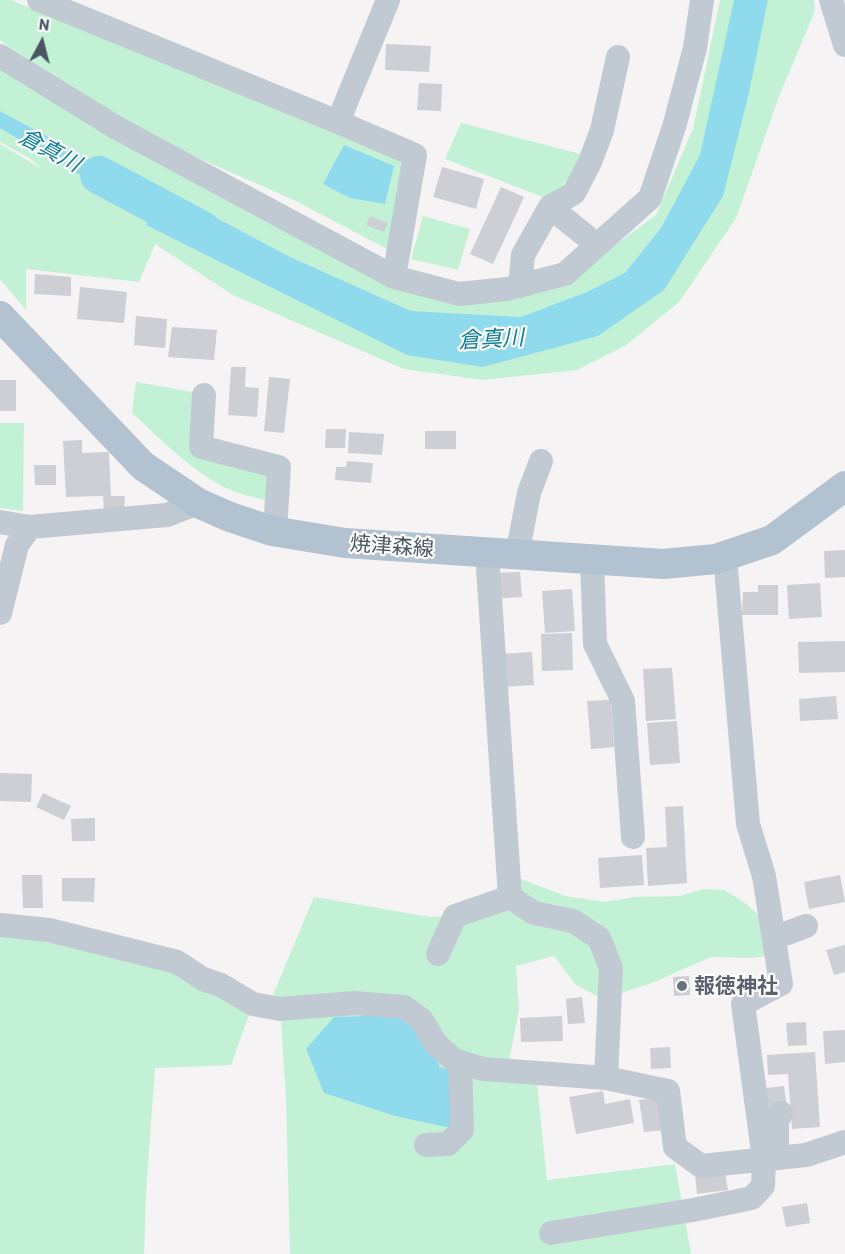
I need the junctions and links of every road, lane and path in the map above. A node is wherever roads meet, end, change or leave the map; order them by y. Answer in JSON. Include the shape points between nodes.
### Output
{"nodes":[{"id":1,"x":39,"y":0,"type":"edge"},
{"id":2,"x":388,"y":0,"type":"edge"},
{"id":3,"x":702,"y":0,"type":"edge"},
{"id":4,"x":831,"y":0,"type":"edge"},
{"id":5,"x":845,"y":45,"type":"edge"},
{"id":6,"x":0,"y":56,"type":"edge"},
{"id":7,"x":618,"y":57,"type":"dead end"},
{"id":8,"x":338,"y":122,"type":"junction"},
{"id":9,"x":550,"y":207,"type":"junction"},
{"id":10,"x":597,"y":245,"type":"junction"},
{"id":11,"x":394,"y":277,"type":"junction"},
{"id":12,"x":520,"y":286,"type":"junction"},
{"id":13,"x":0,"y":316,"type":"edge"},
{"id":14,"x":204,"y":395,"type":"dead end"},
{"id":15,"x":542,"y":461,"type":"dead end"},
{"id":16,"x":843,"y":491,"type":"edge"},
{"id":17,"x":198,"y":503,"type":"junction"},
{"id":18,"x":0,"y":522,"type":"edge"},
{"id":19,"x":30,"y":527,"type":"junction"},
{"id":20,"x":274,"y":531,"type":"junction"},
{"id":21,"x":487,"y":553,"type":"junction"},
{"id":22,"x":518,"y":555,"type":"junction"},
{"id":23,"x":725,"y":556,"type":"junction"},
{"id":24,"x":592,"y":561,"type":"junction"},
{"id":25,"x":0,"y":613,"type":"edge"},
{"id":26,"x":633,"y":837,"type":"dead end"},
{"id":27,"x":510,"y":897,"type":"junction"},
{"id":28,"x":0,"y":925,"type":"edge"},
{"id":29,"x":806,"y":926,"type":"dead end"},
{"id":30,"x":774,"y":938,"type":"junction"},
{"id":31,"x":438,"y":954,"type":"dead end"},
{"id":32,"x":460,"y":1062,"type":"junction"},
{"id":33,"x":606,"y":1078,"type":"junction"},
{"id":34,"x":781,"y":1113,"type":"dead end"},
{"id":35,"x":845,"y":1142,"type":"edge"},
{"id":36,"x":426,"y":1145,"type":"dead end"},
{"id":37,"x":771,"y":1158,"type":"junction"},
{"id":38,"x":551,"y":1233,"type":"dead end"}],
"edges":[{"from":1,"to":8,"type":"street"},
{"from":2,"to":8,"type":"street"},
{"from":3,"to":10,"type":"street","via":[[695,48],[650,198]]},
{"from":4,"to":5,"type":"street"},
{"from":6,"to":11,"type":"street","via":[[117,128]]},
{"from":7,"to":9,"type":"street","via":[[602,130],[590,162],[574,193]]},
{"from":8,"to":11,"type":"street","via":[[415,155]]},
{"from":9,"to":10,"type":"street"},
{"from":9,"to":12,"type":"street","via":[[523,255]]},
{"from":10,"to":12,"type":"street","via":[[565,274]]},
{"from":11,"to":12,"type":"street","via":[[459,294]]},
{"from":13,"to":17,"type":"main road","name":"焼津森線","via":[[143,465]]},
{"from":14,"to":20,"type":"street","via":[[201,447],[279,467]]},
{"from":15,"to":22,"type":"street","via":[[529,492]]},
{"from":16,"to":23,"type":"main road","name":"焼津森線","via":[[772,540]]},
{"from":17,"to":19,"type":"street","via":[[166,515]]},
{"from":17,"to":20,"type":"main road","name":"焼津森線"},
{"from":18,"to":19,"type":"street"},
{"from":19,"to":25,"type":"street","via":[[17,545]]},
{"from":20,"to":21,"type":"main road","name":"焼津森線","via":[[345,543]]},
{"from":21,"to":22,"type":"main road","name":"焼津森線"},
{"from":21,"to":27,"type":"street"},
{"from":22,"to":24,"type":"main road","name":"焼津森線"},
{"from":23,"to":24,"type":"main road","name":"焼津森線","via":[[663,564]]},
{"from":23,"to":30,"type":"street","via":[[748,824],[764,876]]},
{"from":24,"to":26,"type":"street","via":[[595,644],[623,700]]},
{"from":27,"to":31,"type":"street","via":[[455,916]]},
{"from":27,"to":33,"type":"street","via":[[534,913],[573,921],[599,938],[611,968]]},
{"from":28,"to":32,"type":"street","via":[[50,930],[177,962],[253,1004],[280,1009],[354,1003],[404,1007],[421,1019],[436,1044]]},
{"from":29,"to":30,"type":"street"},
{"from":30,"to":37,"type":"street","via":[[781,984],[743,1004]]},
{"from":32,"to":33,"type":"street","via":[[483,1069]]},
{"from":32,"to":36,"type":"street","via":[[462,1130],[448,1144]]},
{"from":33,"to":37,"type":"street","via":[[668,1091],[675,1147],[701,1166]]},
{"from":34,"to":37,"type":"street"},
{"from":35,"to":37,"type":"street","via":[[806,1155]]},
{"from":37,"to":38,"type":"street","via":[[763,1186],[752,1198]]}]}
